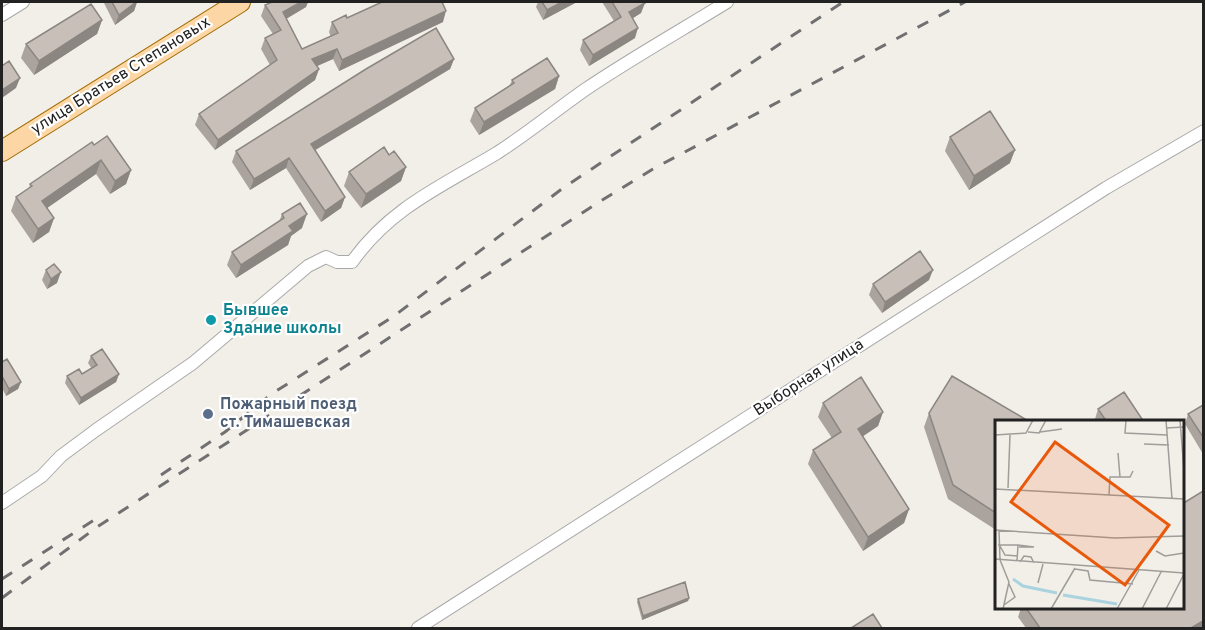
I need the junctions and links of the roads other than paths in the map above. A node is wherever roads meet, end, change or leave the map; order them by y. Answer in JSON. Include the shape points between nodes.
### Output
{"nodes":[{"id":1,"x":23,"y":2,"type":"edge"},
{"id":2,"x":240,"y":2,"type":"edge"},
{"id":3,"x":727,"y":2,"type":"edge"},
{"id":4,"x":2,"y":15,"type":"edge"},
{"id":5,"x":1203,"y":131,"type":"edge"},
{"id":6,"x":2,"y":151,"type":"edge"},
{"id":7,"x":2,"y":504,"type":"edge"},
{"id":8,"x":418,"y":628,"type":"edge"}],
"edges":[{"from":1,"to":4,"type":"street"},
{"from":2,"to":6,"type":"main road","name":"улица Братьев Степановых"},
{"from":3,"to":7,"type":"street","via":[[587,88],[496,153],[434,187],[397,214],[352,262],[326,257],[308,266],[193,363],[87,436],[42,476]]},
{"from":5,"to":8,"type":"street","name":"Выборная улица","via":[[1106,188]]}]}
